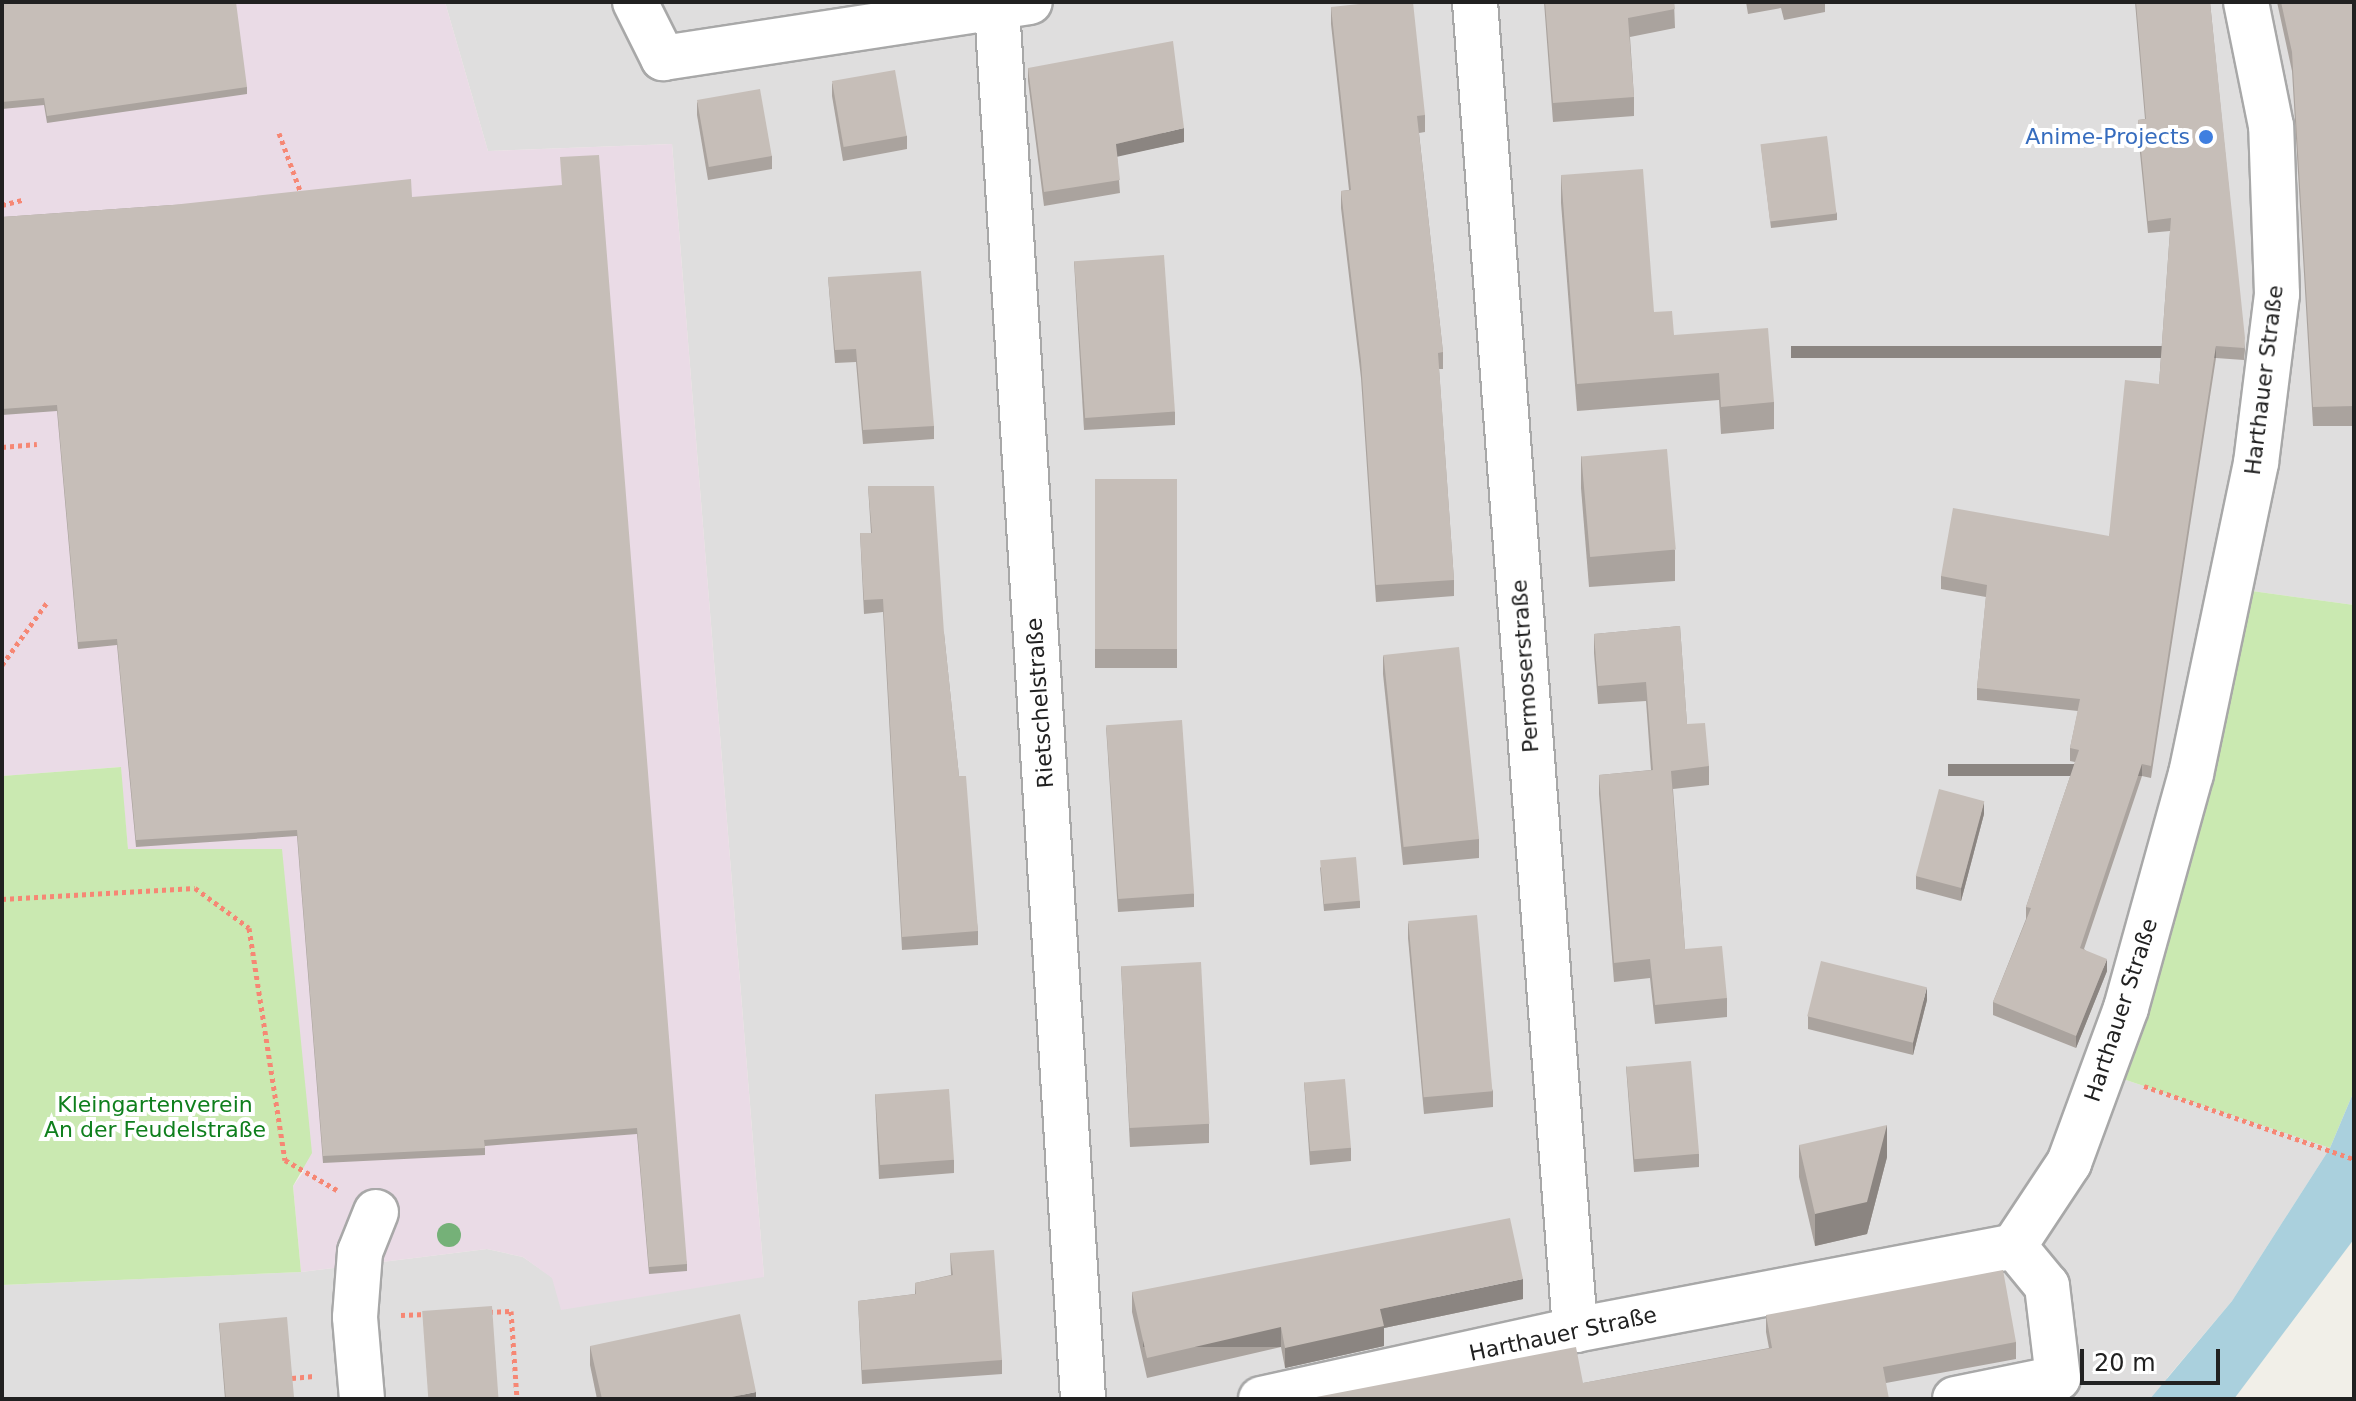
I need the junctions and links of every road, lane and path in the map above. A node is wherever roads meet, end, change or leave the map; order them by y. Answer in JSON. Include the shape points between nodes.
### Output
{"nodes":[{"id":1,"x":635,"y":2,"type":"edge"},
{"id":2,"x":1475,"y":2,"type":"edge"},
{"id":3,"x":2246,"y":2,"type":"edge"},
{"id":4,"x":1013,"y":5,"type":"edge"},
{"id":5,"x":279,"y":133,"type":"dead end"},
{"id":6,"x":22,"y":200,"type":"dead end"},
{"id":7,"x":305,"y":204,"type":"edge"},
{"id":8,"x":2,"y":205,"type":"edge"},
{"id":9,"x":37,"y":444,"type":"dead end"},
{"id":10,"x":2,"y":447,"type":"edge"},
{"id":11,"x":48,"y":601,"type":"dead end"},
{"id":12,"x":2,"y":665,"type":"edge"},
{"id":13,"x":2,"y":899,"type":"edge"},
{"id":14,"x":2105,"y":1073,"type":"junction"},
{"id":15,"x":2354,"y":1159,"type":"edge"},
{"id":16,"x":376,"y":1212,"type":"joint"},
{"id":17,"x":2014,"y":1246,"type":"junction"},
{"id":18,"x":480,"y":1312,"type":"edge"},
{"id":19,"x":433,"y":1314,"type":"edge"},
{"id":20,"x":355,"y":1317,"type":"junction"},
{"id":21,"x":1575,"y":1330,"type":"junction"},
{"id":22,"x":309,"y":1376,"type":"dead end"},
{"id":23,"x":292,"y":1378,"type":"edge"},
{"id":24,"x":362,"y":1399,"type":"edge"},
{"id":25,"x":517,"y":1399,"type":"edge"},
{"id":26,"x":1083,"y":1399,"type":"edge"},
{"id":27,"x":1261,"y":1399,"type":"edge"},
{"id":28,"x":1955,"y":1399,"type":"edge"}],
"edges":[{"from":1,"to":4,"type":"street","via":[[663,58]]},
{"from":2,"to":21,"type":"street","name":"Permoserstraße"},
{"from":3,"to":14,"type":"street","name":"Harthauer Straße","via":[[2271,126],[2277,294],[2256,463],[2191,774]]},
{"from":4,"to":26,"type":"street","name":"Rietschelstraße"},
{"from":5,"to":7,"type":"path"},
{"from":6,"to":8,"type":"path"},
{"from":9,"to":10,"type":"path"},
{"from":11,"to":12,"type":"path"},
{"from":13,"to":16,"type":"path","via":[[195,888],[249,928],[285,1160]]},
{"from":14,"to":15,"type":"path"},
{"from":14,"to":17,"type":"street","name":"Harthauer Straße","via":[[2069,1163]]},
{"from":16,"to":20,"type":"street","via":[[360,1252]]},
{"from":17,"to":21,"type":"street","name":"Harthauer Straße"},
{"from":17,"to":28,"type":"street","via":[[2047,1286],[2058,1378]]},
{"from":18,"to":25,"type":"path","via":[[511,1311]]},
{"from":19,"to":20,"type":"path"},
{"from":20,"to":24,"type":"street"},
{"from":21,"to":27,"type":"street","name":"Harthauer Straße"},
{"from":22,"to":23,"type":"path"}]}
